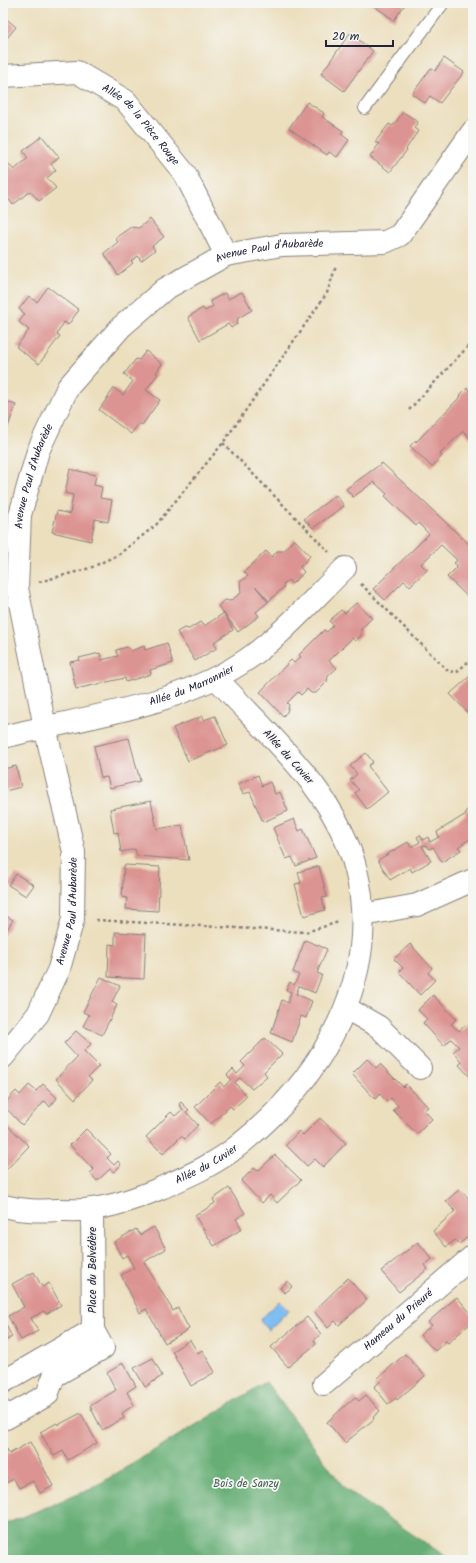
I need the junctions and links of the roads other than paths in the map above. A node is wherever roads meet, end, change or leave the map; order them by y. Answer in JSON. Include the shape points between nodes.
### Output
{"nodes":[{"id":1,"x":444,"y":3,"type":"edge"},
{"id":2,"x":3,"y":76,"type":"edge"},
{"id":3,"x":365,"y":108,"type":"dead end"},
{"id":4,"x":473,"y":131,"type":"edge"},
{"id":5,"x":226,"y":256,"type":"junction"},
{"id":6,"x":345,"y":568,"type":"dead end"},
{"id":7,"x":216,"y":679,"type":"junction"},
{"id":8,"x":45,"y":727,"type":"junction"},
{"id":9,"x":3,"y":737,"type":"edge"},
{"id":10,"x":473,"y":880,"type":"edge"},
{"id":11,"x":363,"y":915,"type":"junction"},
{"id":12,"x":346,"y":1008,"type":"junction"},
{"id":13,"x":3,"y":1057,"type":"edge"},
{"id":14,"x":420,"y":1068,"type":"dead end"},
{"id":15,"x":3,"y":1206,"type":"edge"},
{"id":16,"x":92,"y":1209,"type":"junction"},
{"id":17,"x":473,"y":1256,"type":"edge"},
{"id":18,"x":93,"y":1330,"type":"junction"},
{"id":19,"x":3,"y":1382,"type":"edge"},
{"id":20,"x":324,"y":1384,"type":"dead end"},
{"id":21,"x":3,"y":1412,"type":"edge"}],
"edges":[{"from":1,"to":3,"type":"lane"},
{"from":2,"to":5,"type":"street","name":"Allée de la Pièce Rouge","via":[[77,72],[126,101],[185,174]]},
{"from":4,"to":5,"type":"street","name":"Avenue Paul d'Aubarède","via":[[400,235],[385,242],[282,245]]},
{"from":5,"to":8,"type":"street","name":"Avenue Paul d'Aubarède","via":[[165,289],[120,327],[68,387],[38,450],[20,515],[17,588]]},
{"from":6,"to":7,"type":"street","name":"Allée du Marronnier","via":[[272,640],[242,664]]},
{"from":7,"to":8,"type":"street","name":"Allée du Marronnier","via":[[145,704]]},
{"from":7,"to":11,"type":"street","name":"Allée du Cuvier","via":[[310,779],[340,825],[356,870]]},
{"from":8,"to":9,"type":"street","name":"Allée du Marronnier"},
{"from":8,"to":13,"type":"street","name":"Avenue Paul d'Aubarède","via":[[74,852],[73,919],[59,969],[38,1014]]},
{"from":10,"to":11,"type":"street","via":[[417,905]]},
{"from":11,"to":12,"type":"street","name":"Allée du Cuvier","via":[[359,961]]},
{"from":12,"to":14,"type":"street","via":[[379,1027]]},
{"from":12,"to":16,"type":"street","name":"Allée du Cuvier","via":[[316,1064],[283,1106],[238,1146],[193,1174],[143,1195]]},
{"from":15,"to":16,"type":"street","name":"Allée du Cuvier","via":[[22,1211]]},
{"from":16,"to":18,"type":"street","name":"Place du Belvédère"},
{"from":17,"to":20,"type":"street","name":"Hameau du Prieuré"},
{"from":18,"to":19,"type":"street"},
{"from":18,"to":21,"type":"street","name":"Place du Belvédère","via":[[103,1348],[54,1376],[47,1395],[6,1418]]}]}
